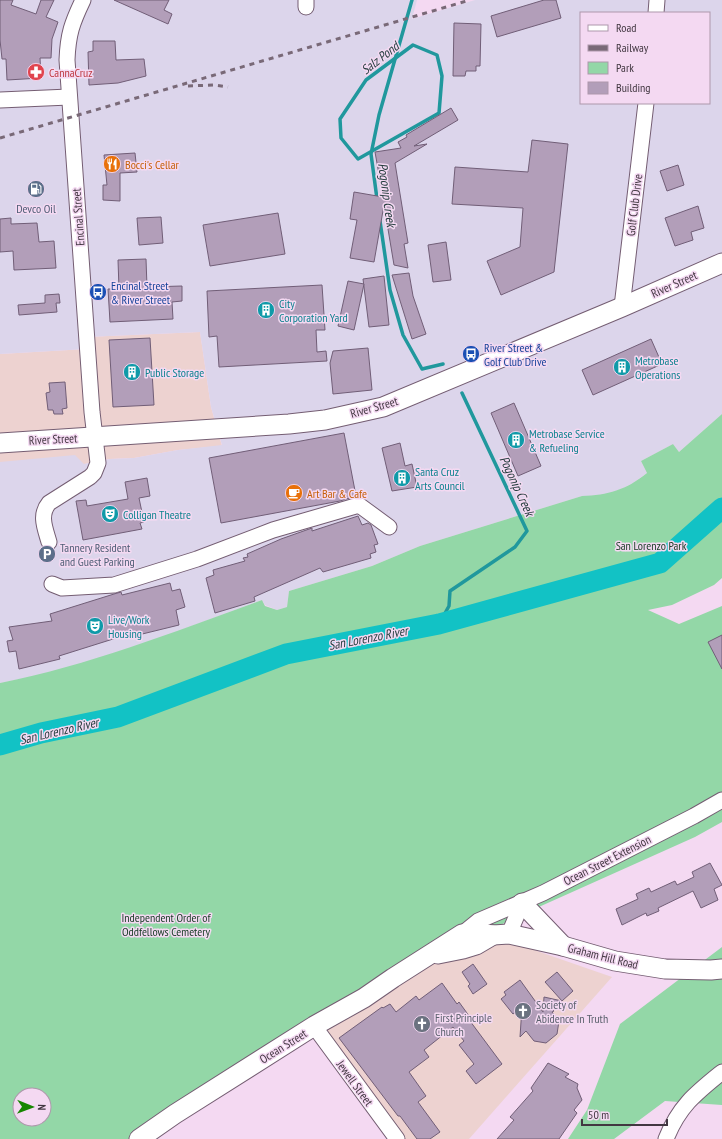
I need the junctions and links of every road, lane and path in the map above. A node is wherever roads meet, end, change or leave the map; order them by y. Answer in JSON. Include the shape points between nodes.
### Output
{"nodes":[{"id":1,"x":83,"y":0,"type":"edge"},
{"id":2,"x":658,"y":0,"type":"edge"},
{"id":3,"x":656,"y":12,"type":"edge"},
{"id":4,"x":69,"y":97,"type":"junction"},
{"id":5,"x":0,"y":100,"type":"edge"},
{"id":6,"x":646,"y":104,"type":"edge"},
{"id":7,"x":722,"y":263,"type":"edge"},
{"id":8,"x":622,"y":307,"type":"junction"},
{"id":9,"x":95,"y":437,"type":"junction"},
{"id":10,"x":0,"y":443,"type":"edge"},
{"id":11,"x":389,"y":527,"type":"dead end"},
{"id":12,"x":49,"y":542,"type":"dead end"},
{"id":13,"x":52,"y":584,"type":"dead end"},
{"id":14,"x":722,"y":800,"type":"edge"},
{"id":15,"x":522,"y":903,"type":"junction"},
{"id":16,"x":462,"y":934,"type":"junction"},
{"id":17,"x":501,"y":935,"type":"junction"},
{"id":18,"x":563,"y":946,"type":"junction"},
{"id":19,"x":428,"y":956,"type":"junction"},
{"id":20,"x":722,"y":969,"type":"edge"},
{"id":21,"x":314,"y":1026,"type":"junction"},
{"id":22,"x":722,"y":1072,"type":"edge"},
{"id":23,"x":139,"y":1139,"type":"edge"},
{"id":24,"x":397,"y":1139,"type":"edge"},
{"id":25,"x":666,"y":1139,"type":"edge"}],
"edges":[{"from":1,"to":4,"type":"street","name":"Encinal Street","via":[[68,40]]},
{"from":2,"to":3,"type":"street"},
{"from":4,"to":5,"type":"street"},
{"from":4,"to":9,"type":"street","name":"Encinal Street"},
{"from":6,"to":8,"type":"street","name":"Golf Club Drive"},
{"from":7,"to":8,"type":"main road","name":"River Street"},
{"from":8,"to":9,"type":"main road","name":"River Street","via":[[382,407],[325,420],[289,424]]},
{"from":9,"to":10,"type":"main road","name":"River Street"},
{"from":9,"to":12,"type":"street","name":"Encinal Street","via":[[98,464],[94,473],[45,508],[42,518]]},
{"from":11,"to":13,"type":"street","via":[[359,505],[273,530],[197,559],[114,584],[62,588]]},
{"from":14,"to":15,"type":"street","name":"Ocean Street Extension"},
{"from":15,"to":16,"type":"street","name":"Ocean Street","via":[[478,921]]},
{"from":15,"to":17,"type":"street"},
{"from":15,"to":18,"type":"main road"},
{"from":16,"to":17,"type":"main road"},
{"from":16,"to":19,"type":"main road","name":"Ocean Street"},
{"from":17,"to":18,"type":"main road","name":"Graham Hill Road"},
{"from":17,"to":19,"type":"main road","name":"Ocean Street","via":[[470,947]]},
{"from":18,"to":20,"type":"main road","name":"Graham Hill Road","via":[[615,961],[651,967]]},
{"from":19,"to":21,"type":"main road","name":"Ocean Street","via":[[364,998]]},
{"from":21,"to":23,"type":"main road","name":"Ocean Street"},
{"from":21,"to":24,"type":"street","name":"Jewell Street"},
{"from":22,"to":25,"type":"street","via":[[684,1105]]}]}
